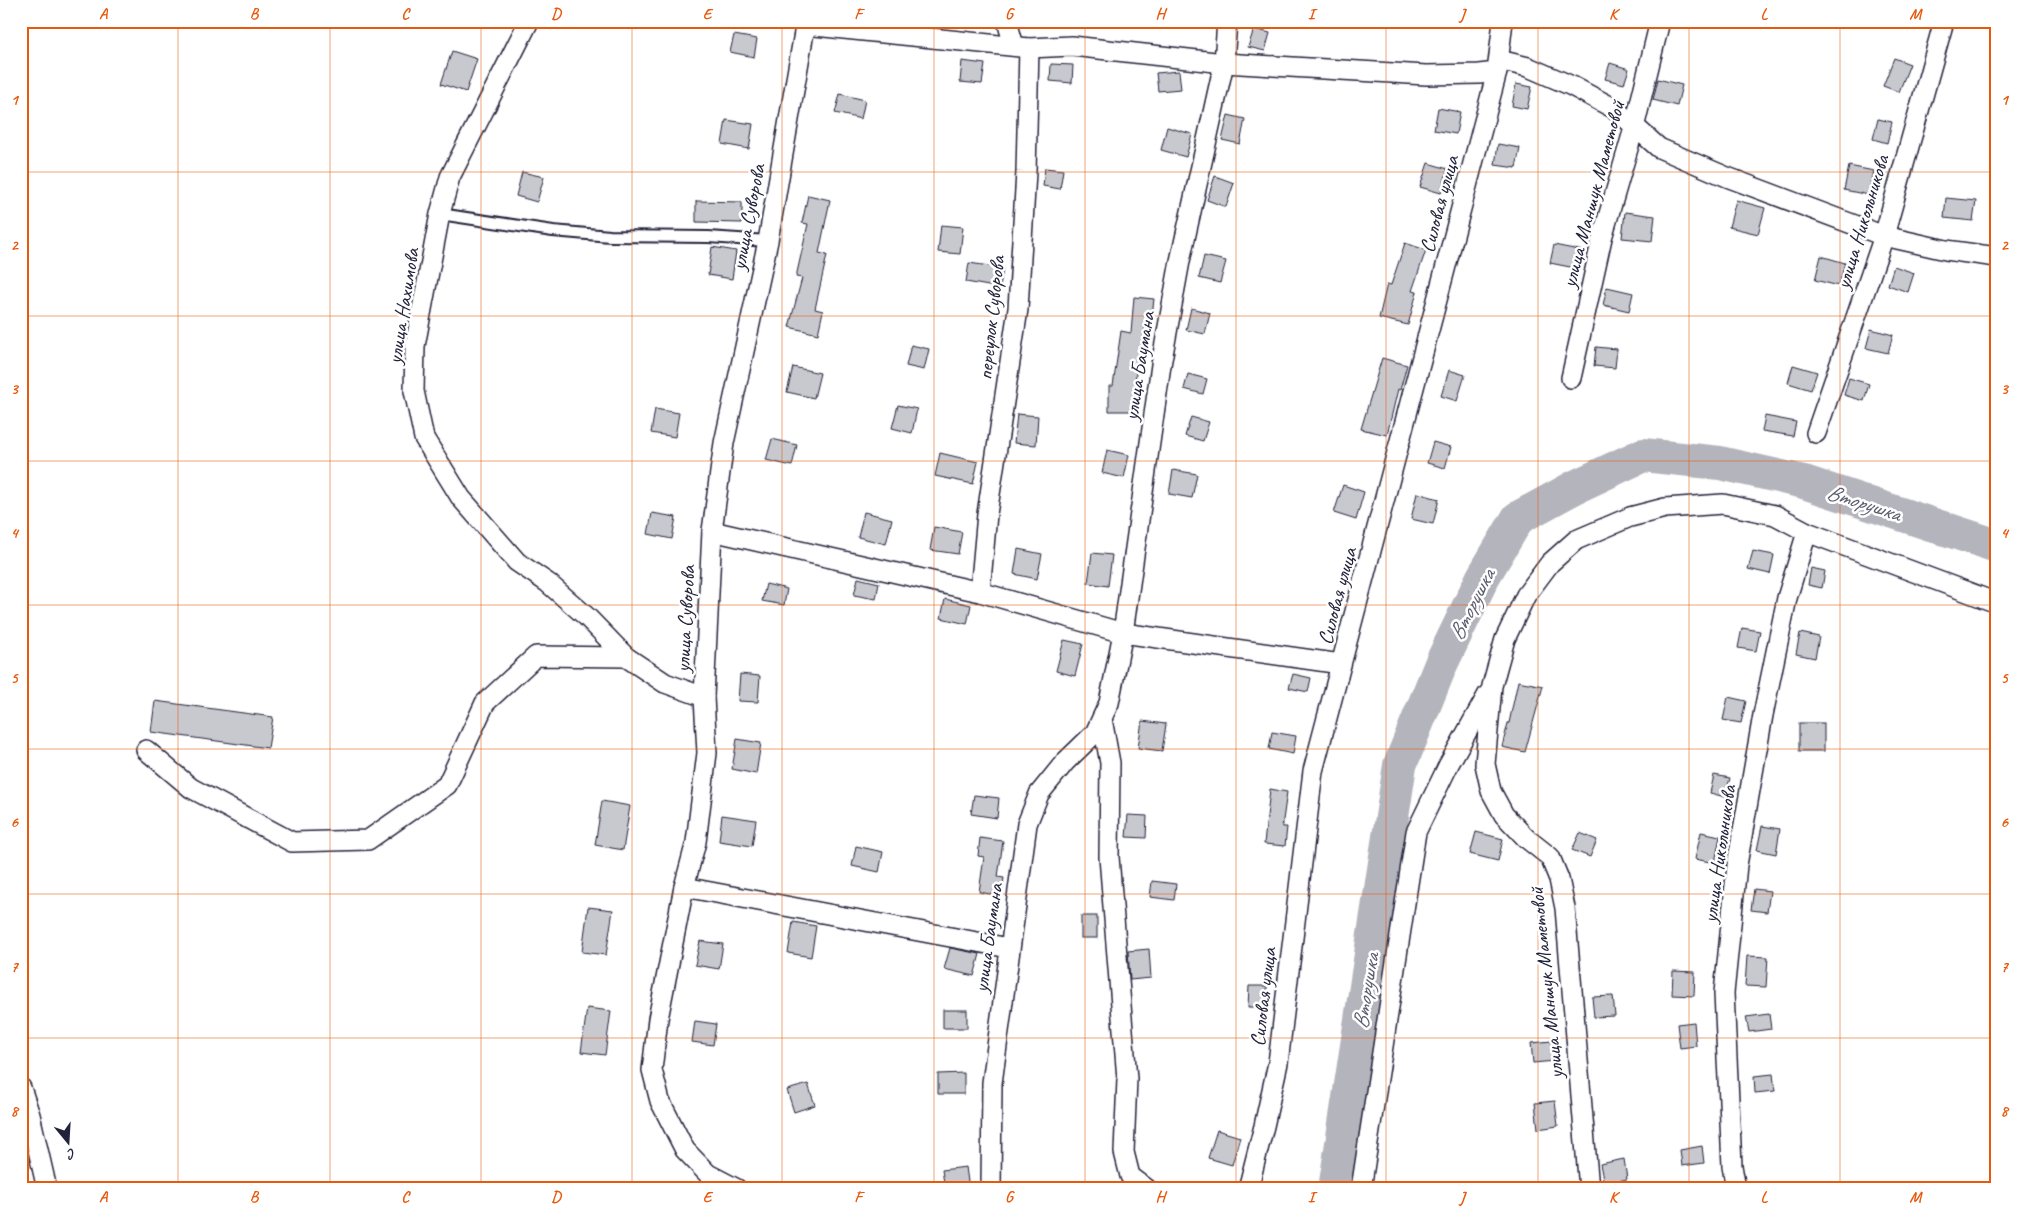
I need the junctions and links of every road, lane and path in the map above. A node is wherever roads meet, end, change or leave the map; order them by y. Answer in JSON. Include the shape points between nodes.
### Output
{"nodes":[{"id":1,"x":529,"y":21,"type":"edge"},
{"id":2,"x":1007,"y":21,"type":"edge"},
{"id":3,"x":1227,"y":21,"type":"edge"},
{"id":4,"x":1502,"y":21,"type":"edge"},
{"id":5,"x":1660,"y":21,"type":"edge"},
{"id":6,"x":1944,"y":21,"type":"edge"},
{"id":7,"x":805,"y":23,"type":"edge"},
{"id":8,"x":1022,"y":47,"type":"junction"},
{"id":9,"x":1224,"y":63,"type":"junction"},
{"id":10,"x":1498,"y":66,"type":"junction"},
{"id":11,"x":1634,"y":128,"type":"junction"},
{"id":12,"x":440,"y":214,"type":"junction"},
{"id":13,"x":1884,"y":236,"type":"junction"},
{"id":14,"x":768,"y":241,"type":"junction"},
{"id":15,"x":1997,"y":257,"type":"edge"},
{"id":16,"x":1570,"y":378,"type":"dead end"},
{"id":17,"x":1816,"y":433,"type":"dead end"},
{"id":18,"x":712,"y":531,"type":"junction"},
{"id":19,"x":1808,"y":532,"type":"junction"},
{"id":20,"x":980,"y":592,"type":"junction"},
{"id":21,"x":1997,"y":603,"type":"edge"},
{"id":22,"x":1123,"y":633,"type":"junction"},
{"id":23,"x":626,"y":657,"type":"junction"},
{"id":24,"x":1342,"y":664,"type":"junction"},
{"id":25,"x":1492,"y":686,"type":"junction"},
{"id":26,"x":704,"y":697,"type":"junction"},
{"id":27,"x":1102,"y":719,"type":"junction"},
{"id":28,"x":146,"y":750,"type":"dead end"},
{"id":29,"x":684,"y":887,"type":"junction"},
{"id":30,"x":1009,"y":948,"type":"junction"},
{"id":31,"x":21,"y":1088,"type":"edge"},
{"id":32,"x":48,"y":1189,"type":"edge"},
{"id":33,"x":737,"y":1189,"type":"edge"},
{"id":34,"x":991,"y":1189,"type":"edge"},
{"id":35,"x":1147,"y":1189,"type":"edge"},
{"id":36,"x":1248,"y":1189,"type":"edge"},
{"id":37,"x":1361,"y":1189,"type":"edge"},
{"id":38,"x":1589,"y":1189,"type":"edge"},
{"id":39,"x":1736,"y":1189,"type":"edge"}],
"edges":[{"from":1,"to":12,"type":"street","name":"улица Нахимова","via":[[450,177]]},
{"from":2,"to":8,"type":"street","name":"переулок Суворова"},
{"from":3,"to":9,"type":"street","name":"улица Баумана"},
{"from":4,"to":10,"type":"street","name":"Силовая улица"},
{"from":5,"to":11,"type":"street","name":"улица Маншук Маметовой"},
{"from":6,"to":13,"type":"street","name":"улица Никольникова"},
{"from":7,"to":8,"type":"street"},
{"from":7,"to":14,"type":"street","name":"улица Суворова"},
{"from":8,"to":9,"type":"street","via":[[1072,46]]},
{"from":8,"to":20,"type":"street","name":"переулок Суворова","via":[[1026,172],[1018,309],[987,514]]},
{"from":9,"to":10,"type":"street","via":[[1426,75],[1479,74]]},
{"from":9,"to":22,"type":"street","name":"улица Баумана","via":[[1180,261],[1161,365]]},
{"from":10,"to":11,"type":"street","via":[[1528,67],[1572,86],[1615,109]]},
{"from":10,"to":24,"type":"street","name":"Силовая улица"},
{"from":11,"to":13,"type":"street","via":[[1659,148],[1805,208]]},
{"from":11,"to":16,"type":"street","name":"улица Маншук Маметовой","via":[[1602,238]]},
{"from":12,"to":14,"type":"lane","via":[[552,231]]},
{"from":12,"to":23,"type":"street","name":"улица Нахимова","via":[[415,346],[414,391],[424,438],[461,498],[518,562],[587,617]]},
{"from":13,"to":15,"type":"street"},
{"from":13,"to":17,"type":"street","name":"улица Никольникова"},
{"from":14,"to":18,"type":"street","name":"улица Суворова","via":[[724,443]]},
{"from":18,"to":20,"type":"street"},
{"from":18,"to":26,"type":"street","name":"улица Суворова"},
{"from":19,"to":21,"type":"street","name":"улица Маншук Маметовой"},
{"from":19,"to":25,"type":"street","name":"улица Маншук Маметовой","via":[[1775,516],[1722,504],[1665,508],[1630,517],[1576,540],[1550,563],[1526,595],[1505,639]]},
{"from":19,"to":39,"type":"street","name":"улица Никольникова","via":[[1787,598],[1737,865],[1724,993],[1730,1138]]},
{"from":20,"to":22,"type":"street"},
{"from":22,"to":24,"type":"street"},
{"from":22,"to":27,"type":"street","name":"улица Баумана","via":[[1109,704]]},
{"from":23,"to":26,"type":"street","name":"улица Нахимова","via":[[665,683]]},
{"from":23,"to":28,"type":"street","via":[[536,656],[485,703],[447,785],[368,840],[292,842],[191,788]]},
{"from":24,"to":36,"type":"street","name":"Силовая улица","via":[[1313,771],[1278,1064]]},
{"from":25,"to":37,"type":"street","via":[[1416,832]]},
{"from":25,"to":38,"type":"street","name":"улица Маншук Маметовой","via":[[1485,764],[1492,791],[1504,816],[1550,856],[1559,878]]},
{"from":26,"to":29,"type":"street","name":"улица Суворова","via":[[707,753],[696,842]]},
{"from":27,"to":30,"type":"street","name":"улица Баумана","via":[[1095,733],[1065,762],[1040,794],[1027,824]]},
{"from":27,"to":35,"type":"street","via":[[1110,763],[1109,857],[1127,1078],[1124,1152],[1130,1176]]},
{"from":29,"to":30,"type":"street"},
{"from":29,"to":33,"type":"street","name":"улица Суворова","via":[[658,1019],[652,1070],[660,1101],[685,1150],[708,1174]]},
{"from":30,"to":34,"type":"street","name":"улица Баумана","via":[[992,1083]]},
{"from":31,"to":32,"type":"street"}]}
